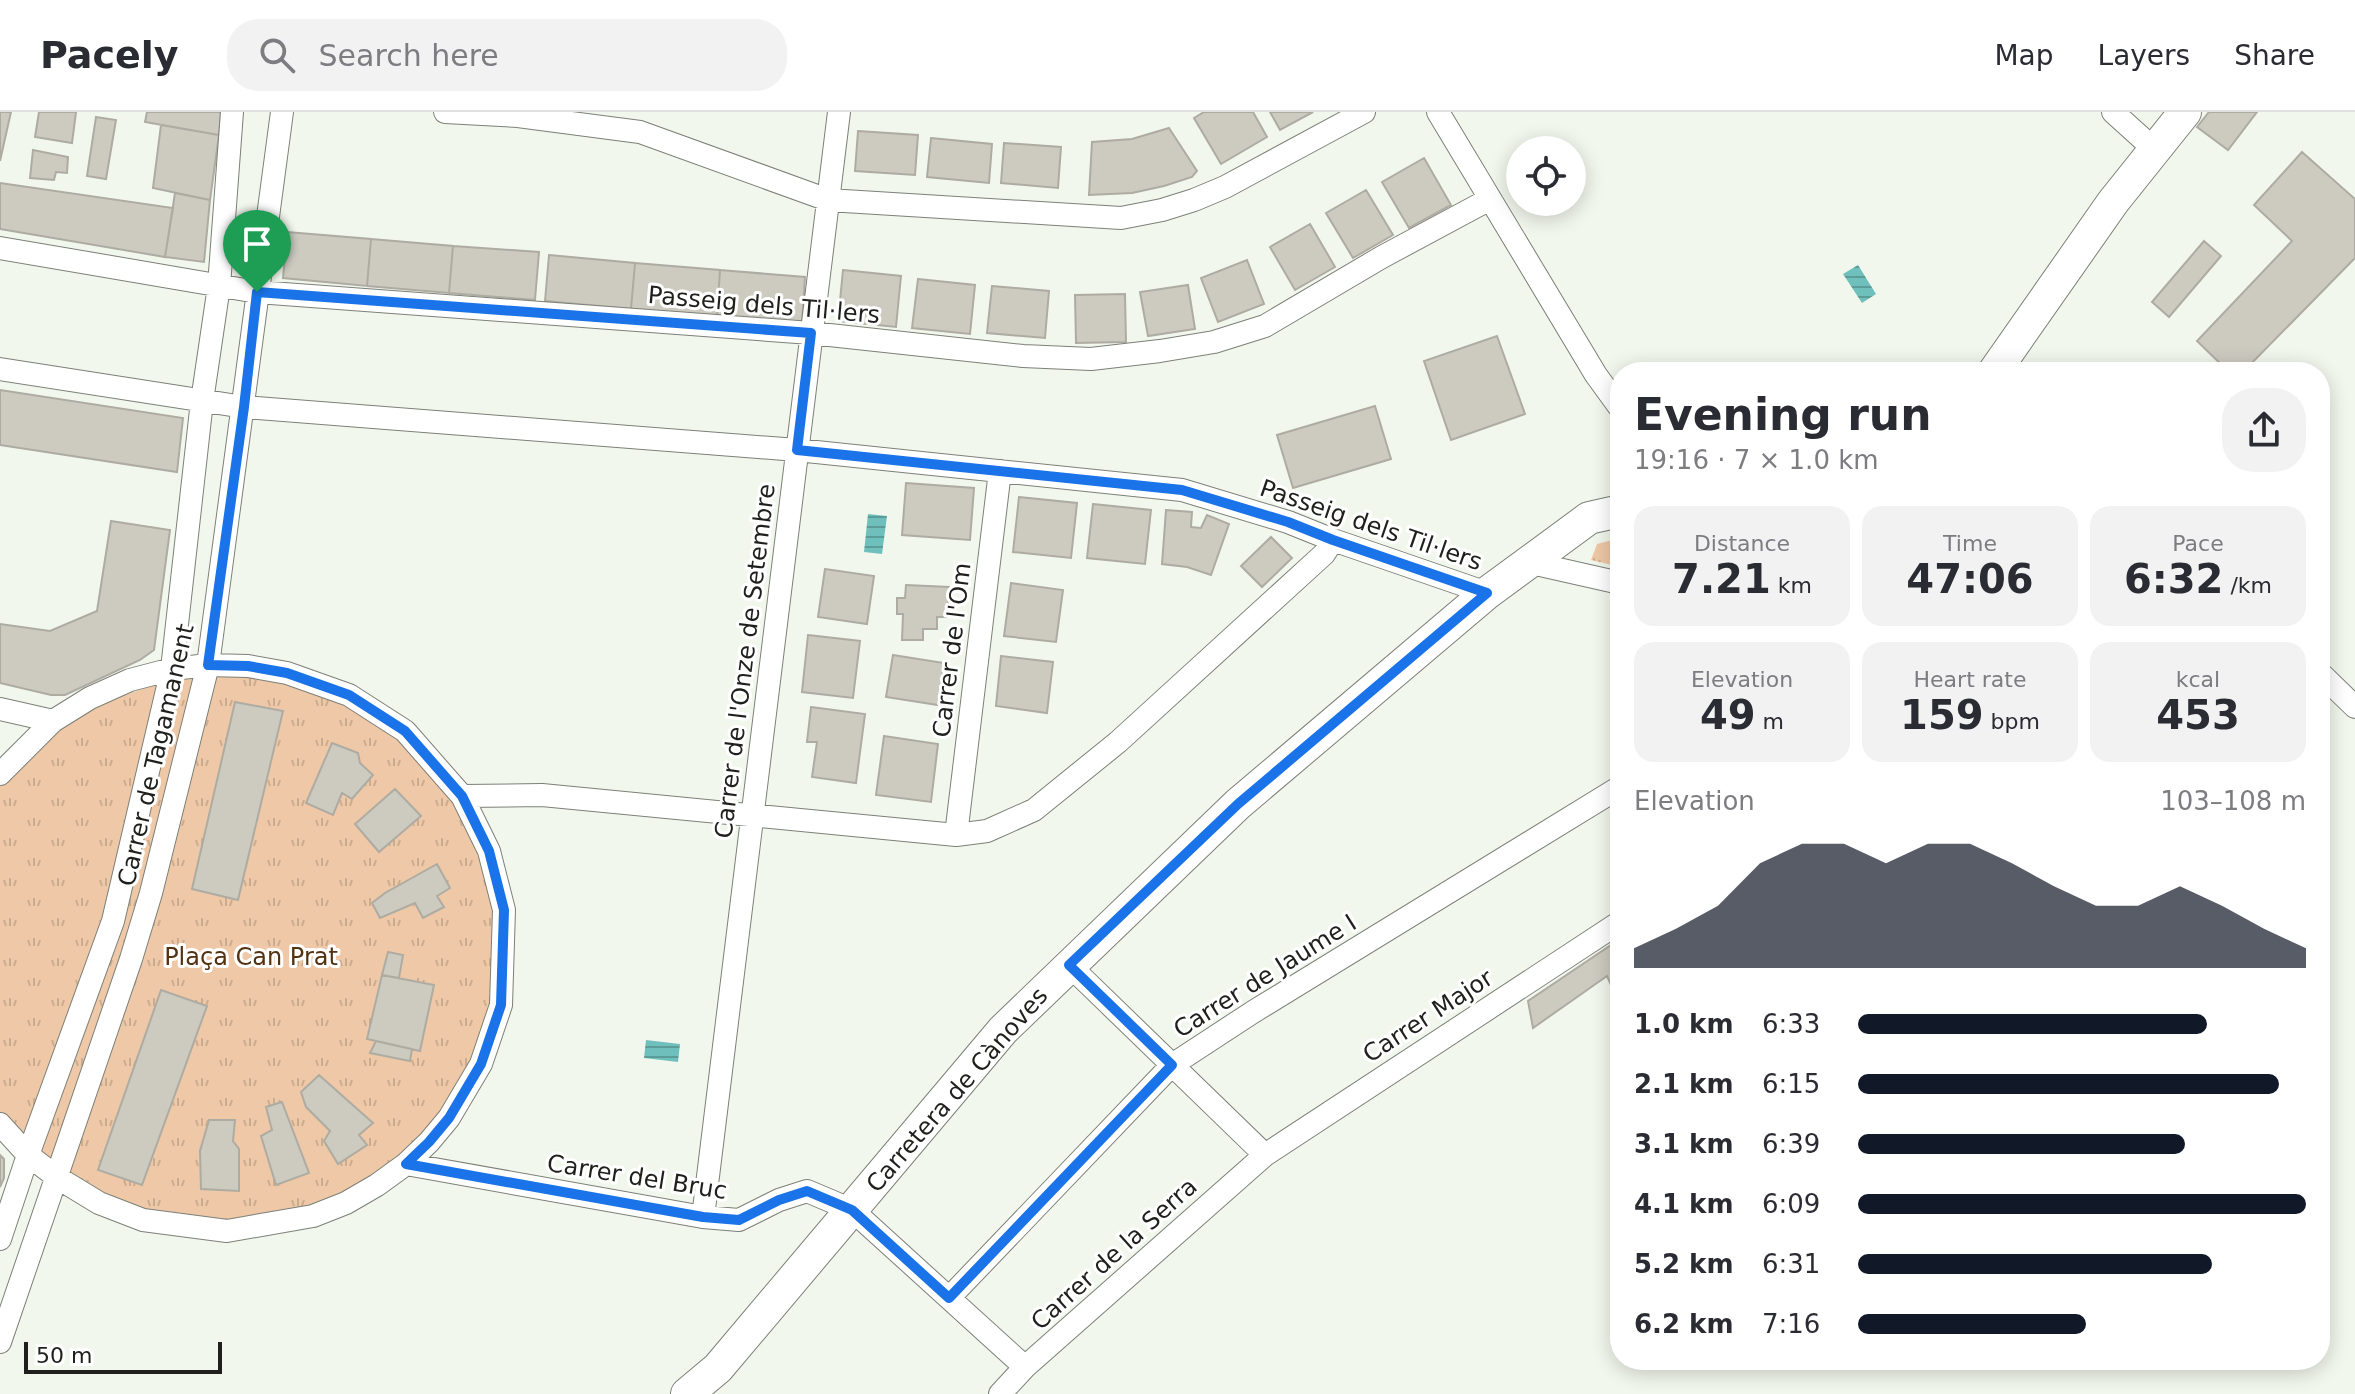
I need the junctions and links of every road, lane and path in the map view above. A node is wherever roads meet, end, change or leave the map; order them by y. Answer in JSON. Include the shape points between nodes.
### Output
{"nodes":[{"id":1,"x":232,"y":112,"type":"edge"},
{"id":2,"x":282,"y":112,"type":"edge"},
{"id":3,"x":445,"y":112,"type":"edge"},
{"id":4,"x":839,"y":112,"type":"edge"},
{"id":5,"x":1364,"y":112,"type":"edge"},
{"id":6,"x":1438,"y":112,"type":"edge"},
{"id":7,"x":2113,"y":112,"type":"edge"},
{"id":8,"x":2185,"y":112,"type":"edge"},
{"id":9,"x":2155,"y":150,"type":"junction"},
{"id":10,"x":1490,"y":199,"type":"junction"},
{"id":11,"x":828,"y":200,"type":"junction"},
{"id":12,"x":0,"y":248,"type":"edge"},
{"id":13,"x":219,"y":286,"type":"junction"},
{"id":14,"x":257,"y":292,"type":"junction"},
{"id":15,"x":811,"y":333,"type":"junction"},
{"id":16,"x":2001,"y":362,"type":"edge"},
{"id":17,"x":0,"y":369,"type":"edge"},
{"id":18,"x":1610,"y":394,"type":"edge"},
{"id":19,"x":202,"y":401,"type":"junction"},
{"id":20,"x":244,"y":407,"type":"junction"},
{"id":21,"x":797,"y":450,"type":"junction"},
{"id":22,"x":1000,"y":471,"type":"junction"},
{"id":23,"x":1610,"y":513,"type":"edge"},
{"id":24,"x":1333,"y":540,"type":"junction"},
{"id":25,"x":1527,"y":562,"type":"junction"},
{"id":26,"x":1610,"y":581,"type":"edge"},
{"id":27,"x":1487,"y":593,"type":"junction"},
{"id":28,"x":208,"y":665,"type":"junction"},
{"id":29,"x":172,"y":669,"type":"junction"},
{"id":30,"x":2330,"y":683,"type":"edge"},
{"id":31,"x":2355,"y":707,"type":"edge"},
{"id":32,"x":0,"y":709,"type":"edge"},
{"id":33,"x":53,"y":721,"type":"junction"},
{"id":34,"x":0,"y":774,"type":"edge"},
{"id":35,"x":1610,"y":793,"type":"edge"},
{"id":36,"x":462,"y":796,"type":"junction"},
{"id":37,"x":751,"y":814,"type":"junction"},
{"id":38,"x":956,"y":835,"type":"junction"},
{"id":39,"x":1610,"y":929,"type":"edge"},
{"id":40,"x":1069,"y":965,"type":"junction"},
{"id":41,"x":1172,"y":1065,"type":"junction"},
{"id":42,"x":0,"y":1124,"type":"edge"},
{"id":43,"x":28,"y":1155,"type":"junction"},
{"id":44,"x":1265,"y":1155,"type":"junction"},
{"id":45,"x":406,"y":1164,"type":"junction"},
{"id":46,"x":58,"y":1178,"type":"junction"},
{"id":47,"x":852,"y":1210,"type":"junction"},
{"id":48,"x":703,"y":1217,"type":"junction"},
{"id":49,"x":0,"y":1239,"type":"edge"},
{"id":50,"x":949,"y":1298,"type":"junction"},
{"id":51,"x":0,"y":1342,"type":"edge"},
{"id":52,"x":1025,"y":1367,"type":"junction"},
{"id":53,"x":687,"y":1394,"type":"edge"},
{"id":54,"x":1000,"y":1394,"type":"edge"}],
"edges":[{"from":1,"to":13,"type":"street","name":"Carrer de Tagamanent"},
{"from":2,"to":14,"type":"street","name":"Carrer de Tagamanent"},
{"from":3,"to":11,"type":"street","via":[[640,132]]},
{"from":4,"to":11,"type":"street","name":"Carrer de l'Onze de Setembre"},
{"from":5,"to":11,"type":"street","via":[[1225,187],[1162,210],[1121,218]]},
{"from":6,"to":10,"type":"street"},
{"from":7,"to":9,"type":"street"},
{"from":8,"to":9,"type":"street"},
{"from":9,"to":16,"type":"street"},
{"from":10,"to":15,"type":"street","name":"Passeig dels Til·lers","via":[[1265,326],[1214,342],[1091,359]]},
{"from":10,"to":18,"type":"street"},
{"from":11,"to":15,"type":"street","name":"Carrer de l'Onze de Setembre"},
{"from":12,"to":13,"type":"street","name":"Passeig dels Til·lers"},
{"from":13,"to":14,"type":"street","name":"Passeig dels Til·lers"},
{"from":13,"to":19,"type":"street","name":"Carrer de Tagamanent"},
{"from":14,"to":15,"type":"street","name":"Passeig dels Til·lers"},
{"from":14,"to":20,"type":"street","name":"Carrer de Tagamanent"},
{"from":15,"to":21,"type":"street","name":"Carrer de l'Onze de Setembre"},
{"from":17,"to":19,"type":"street","name":"Passeig dels Til·lers"},
{"from":19,"to":20,"type":"street","name":"Passeig dels Til·lers"},
{"from":19,"to":29,"type":"street","name":"Carrer de Tagamanent"},
{"from":20,"to":21,"type":"street","name":"Passeig dels Til·lers"},
{"from":20,"to":28,"type":"street","name":"Carrer de Tagamanent"},
{"from":21,"to":22,"type":"street","name":"Passeig dels Til·lers"},
{"from":21,"to":37,"type":"street","name":"Carrer de l'Onze de Setembre"},
{"from":22,"to":24,"type":"street","name":"Passeig dels Til·lers","via":[[1182,490]]},
{"from":22,"to":38,"type":"street","name":"Carrer de l'Om"},
{"from":23,"to":25,"type":"street","name":"Carretera de Cànoves","via":[[1589,518]]},
{"from":24,"to":27,"type":"street","name":"Passeig dels Til·lers"},
{"from":24,"to":38,"type":"street","via":[[1208,662],[1034,810],[987,831]]},
{"from":25,"to":26,"type":"street"},
{"from":25,"to":27,"type":"street","name":"Carretera de Cànoves"},
{"from":27,"to":40,"type":"street","name":"Carretera de Cànoves","via":[[1238,804]]},
{"from":28,"to":29,"type":"street"},
{"from":28,"to":36,"type":"street","via":[[287,673],[349,695],[405,731]]},
{"from":28,"to":46,"type":"street","name":"Carrer de Tagamanent","via":[[151,893]]},
{"from":29,"to":33,"type":"street","via":[[130,680]]},
{"from":29,"to":43,"type":"street","name":"Carrer de Tagamanent","via":[[113,921]]},
{"from":30,"to":31,"type":"street"},
{"from":32,"to":33,"type":"street"},
{"from":33,"to":34,"type":"street"},
{"from":35,"to":41,"type":"street","name":"Carrer de Jaume I"},
{"from":36,"to":37,"type":"street","via":[[542,795]]},
{"from":36,"to":45,"type":"street","via":[[489,851],[504,910],[501,1005],[481,1064],[449,1118]]},
{"from":37,"to":38,"type":"street"},
{"from":37,"to":48,"type":"street","name":"Carrer de l'Onze de Setembre"},
{"from":39,"to":44,"type":"street","name":"Carrer Major"},
{"from":40,"to":41,"type":"street"},
{"from":40,"to":47,"type":"street","name":"Carretera de Cànoves","via":[[1003,1030]]},
{"from":41,"to":44,"type":"street"},
{"from":41,"to":50,"type":"street","name":"Carrer de Jaume I"},
{"from":42,"to":43,"type":"street"},
{"from":43,"to":46,"type":"street"},
{"from":43,"to":49,"type":"street","name":"Carrer de Tagamanent"},
{"from":44,"to":52,"type":"street","name":"Carrer de la Serra"},
{"from":45,"to":46,"type":"street","via":[[357,1197],[313,1216],[227,1231],[143,1220],[99,1203]]},
{"from":45,"to":48,"type":"street","name":"Carrer del Bruc"},
{"from":46,"to":51,"type":"street","name":"Carrer de Tagamanent"},
{"from":47,"to":48,"type":"street","name":"Carrer del Bruc","via":[[807,1191],[739,1220]]},
{"from":47,"to":50,"type":"street","name":"Carrer del Bruc"},
{"from":47,"to":53,"type":"street","name":"Carretera de Cànoves","via":[[718,1368]]},
{"from":50,"to":52,"type":"street","name":"Carrer del Bruc"},
{"from":52,"to":54,"type":"street","name":"Carrer de la Serra"}]}
